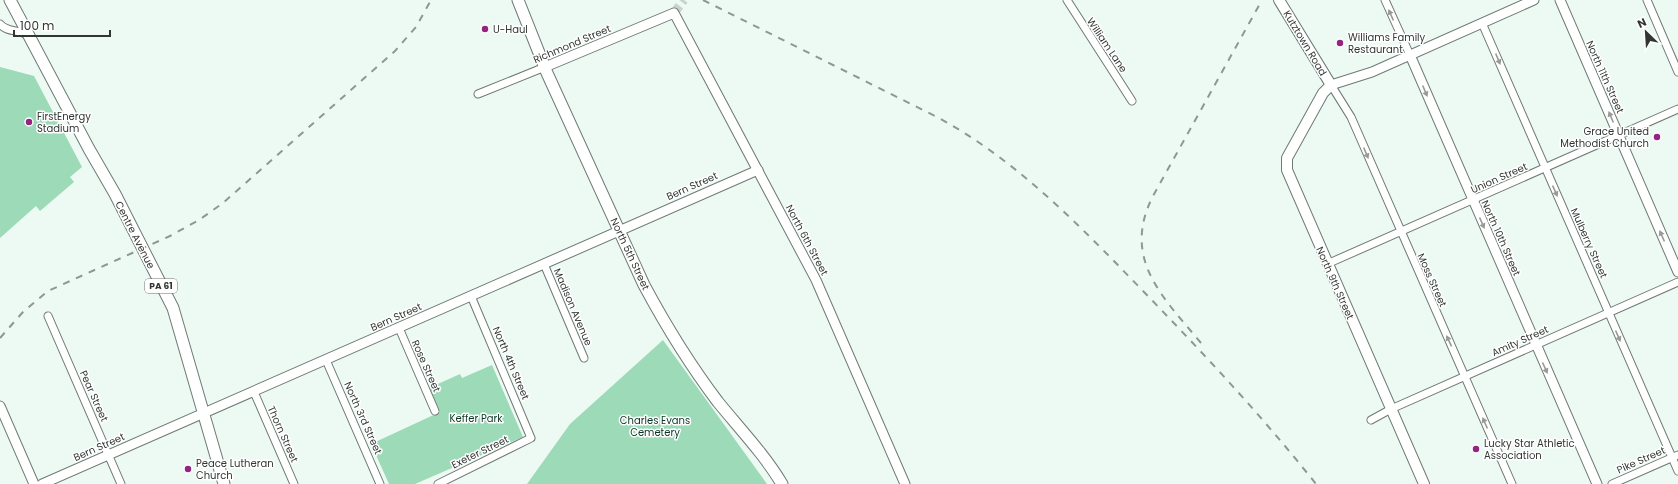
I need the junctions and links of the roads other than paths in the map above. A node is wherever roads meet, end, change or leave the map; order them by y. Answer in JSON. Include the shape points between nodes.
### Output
{"nodes":[{"id":1,"x":10,"y":0,"type":"edge"},
{"id":2,"x":518,"y":0,"type":"edge"},
{"id":3,"x":1067,"y":0,"type":"edge"},
{"id":4,"x":1279,"y":0,"type":"edge"},
{"id":5,"x":1385,"y":0,"type":"edge"},
{"id":6,"x":1534,"y":0,"type":"edge"},
{"id":7,"x":1560,"y":0,"type":"edge"},
{"id":8,"x":1647,"y":0,"type":"edge"},
{"id":9,"x":674,"y":13,"type":"joint"},
{"id":10,"x":1482,"y":23,"type":"junction"},
{"id":11,"x":0,"y":24,"type":"edge"},
{"id":12,"x":30,"y":37,"type":"junction"},
{"id":13,"x":1410,"y":56,"type":"junction"},
{"id":14,"x":545,"y":67,"type":"junction"},
{"id":15,"x":1678,"y":72,"type":"edge"},
{"id":16,"x":1331,"y":86,"type":"junction"},
{"id":17,"x":478,"y":94,"type":"dead end"},
{"id":18,"x":1132,"y":101,"type":"dead end"},
{"id":19,"x":1678,"y":109,"type":"edge"},
{"id":20,"x":1619,"y":136,"type":"junction"},
{"id":21,"x":1545,"y":168,"type":"junction"},
{"id":22,"x":758,"y":170,"type":"junction"},
{"id":23,"x":1472,"y":200,"type":"junction"},
{"id":24,"x":618,"y":231,"type":"junction"},
{"id":25,"x":1400,"y":232,"type":"junction"},
{"id":26,"x":544,"y":264,"type":"junction"},
{"id":27,"x":1327,"y":264,"type":"junction"},
{"id":28,"x":1678,"y":272,"type":"edge"},
{"id":29,"x":1678,"y":282,"type":"edge"},
{"id":30,"x":471,"y":296,"type":"junction"},
{"id":31,"x":1608,"y":313,"type":"junction"},
{"id":32,"x":48,"y":316,"type":"dead end"},
{"id":33,"x":399,"y":328,"type":"junction"},
{"id":34,"x":1535,"y":345,"type":"junction"},
{"id":35,"x":584,"y":358,"type":"dead end"},
{"id":36,"x":326,"y":360,"type":"junction"},
{"id":37,"x":1465,"y":376,"type":"junction"},
{"id":38,"x":254,"y":392,"type":"junction"},
{"id":39,"x":0,"y":406,"type":"edge"},
{"id":40,"x":1391,"y":409,"type":"junction"},
{"id":41,"x":435,"y":411,"type":"dead end"},
{"id":42,"x":204,"y":414,"type":"junction"},
{"id":43,"x":1371,"y":420,"type":"dead end"},
{"id":44,"x":531,"y":438,"type":"joint"},
{"id":45,"x":108,"y":455,"type":"junction"},
{"id":46,"x":1675,"y":456,"type":"edge"},
{"id":47,"x":1678,"y":470,"type":"edge"},
{"id":48,"x":34,"y":484,"type":"edge"},
{"id":49,"x":42,"y":484,"type":"edge"},
{"id":50,"x":121,"y":484,"type":"edge"},
{"id":51,"x":224,"y":484,"type":"edge"},
{"id":52,"x":294,"y":484,"type":"edge"},
{"id":53,"x":380,"y":484,"type":"edge"},
{"id":54,"x":438,"y":484,"type":"edge"},
{"id":55,"x":782,"y":484,"type":"edge"},
{"id":56,"x":905,"y":484,"type":"edge"},
{"id":57,"x":1424,"y":484,"type":"edge"},
{"id":58,"x":1512,"y":484,"type":"edge"},
{"id":59,"x":1596,"y":484,"type":"edge"},
{"id":60,"x":1612,"y":484,"type":"edge"}],
"edges":[{"from":1,"to":12,"type":"main road","name":"Centre Avenue","number":"PA 61"},
{"from":2,"to":14,"type":"main road","name":"North 5th Street"},
{"from":3,"to":18,"type":"street","name":"William Lane"},
{"from":4,"to":16,"type":"main road","name":"Kutztown Road"},
{"from":13,"to":5,"type":"street","name":"North 10th Street","one_way":true},
{"from":6,"to":10,"type":"street"},
{"from":20,"to":7,"type":"street","name":"North 11th Street","one_way":true},
{"from":8,"to":15,"type":"street"},
{"from":9,"to":14,"type":"street","name":"Richmond Street"},
{"from":9,"to":22,"type":"street","name":"North 6th Street"},
{"from":10,"to":13,"type":"street"},
{"from":10,"to":21,"type":"street","name":"Mulberry Street","one_way":true},
{"from":11,"to":12,"type":"street"},
{"from":12,"to":42,"type":"main road","name":"Centre Avenue","number":"PA 61","via":[[173,308]]},
{"from":13,"to":16,"type":"street"},
{"from":13,"to":23,"type":"street","name":"North 10th Street","one_way":true},
{"from":14,"to":17,"type":"street","name":"Richmond Street"},
{"from":14,"to":24,"type":"main road","name":"North 5th Street"},
{"from":16,"to":25,"type":"street","name":"Moss Street","one_way":true,"via":[[1351,118]]},
{"from":16,"to":27,"type":"main road","name":"North 9th Street","via":[[1323,93],[1286,162],[1288,175]]},
{"from":19,"to":20,"type":"street","name":"Union Street"},
{"from":20,"to":21,"type":"street","name":"Union Street"},
{"from":28,"to":20,"type":"street","name":"North 11th Street","one_way":true},
{"from":21,"to":23,"type":"street","name":"Union Street"},
{"from":21,"to":31,"type":"street","name":"Mulberry Street","one_way":true},
{"from":22,"to":24,"type":"street","name":"Bern Street"},
{"from":22,"to":56,"type":"street","name":"North 6th Street","via":[[825,300]]},
{"from":23,"to":25,"type":"street","name":"Union Street"},
{"from":23,"to":34,"type":"street","name":"North 10th Street","one_way":true},
{"from":24,"to":26,"type":"street","name":"Bern Street"},
{"from":24,"to":55,"type":"main road","name":"North 5th Street","via":[[644,285],[680,348]]},
{"from":25,"to":27,"type":"street","name":"Union Street"},
{"from":37,"to":25,"type":"street","name":"Moss Street","one_way":true},
{"from":26,"to":30,"type":"street","name":"Bern Street"},
{"from":26,"to":35,"type":"street","name":"Madison Avenue"},
{"from":27,"to":40,"type":"main road","name":"North 9th Street"},
{"from":29,"to":31,"type":"street","name":"Amity Street"},
{"from":30,"to":33,"type":"street","name":"Bern Street"},
{"from":30,"to":44,"type":"street","name":"North 4th Street"},
{"from":31,"to":34,"type":"street","name":"Amity Street"},
{"from":31,"to":46,"type":"street","name":"Mulberry Street","one_way":true},
{"from":32,"to":45,"type":"street","name":"Pear Street"},
{"from":33,"to":36,"type":"street","name":"Bern Street"},
{"from":33,"to":41,"type":"street","name":"Rose Street"},
{"from":34,"to":37,"type":"street","name":"Amity Street"},
{"from":34,"to":59,"type":"street","name":"North 10th Street","one_way":true},
{"from":36,"to":38,"type":"street","name":"Bern Street"},
{"from":36,"to":53,"type":"street","name":"North 3rd Street"},
{"from":37,"to":40,"type":"street","name":"Amity Street"},
{"from":58,"to":37,"type":"street","name":"Moss Street","one_way":true},
{"from":38,"to":42,"type":"street","name":"Bern Street"},
{"from":38,"to":52,"type":"street","name":"Thorn Street"},
{"from":39,"to":48,"type":"street"},
{"from":40,"to":43,"type":"street","name":"Amity Street"},
{"from":40,"to":57,"type":"main road","name":"North 9th Street"},
{"from":42,"to":45,"type":"street","name":"Bern Street"},
{"from":42,"to":51,"type":"main road","name":"Centre Avenue","number":"PA 61"},
{"from":44,"to":54,"type":"street","name":"Exeter Street"},
{"from":45,"to":49,"type":"street","name":"Bern Street"},
{"from":45,"to":50,"type":"street","name":"Pear Street"},
{"from":46,"to":47,"type":"street","name":"Mulberry Street"},
{"from":46,"to":60,"type":"street","name":"Pike Street"}]}
